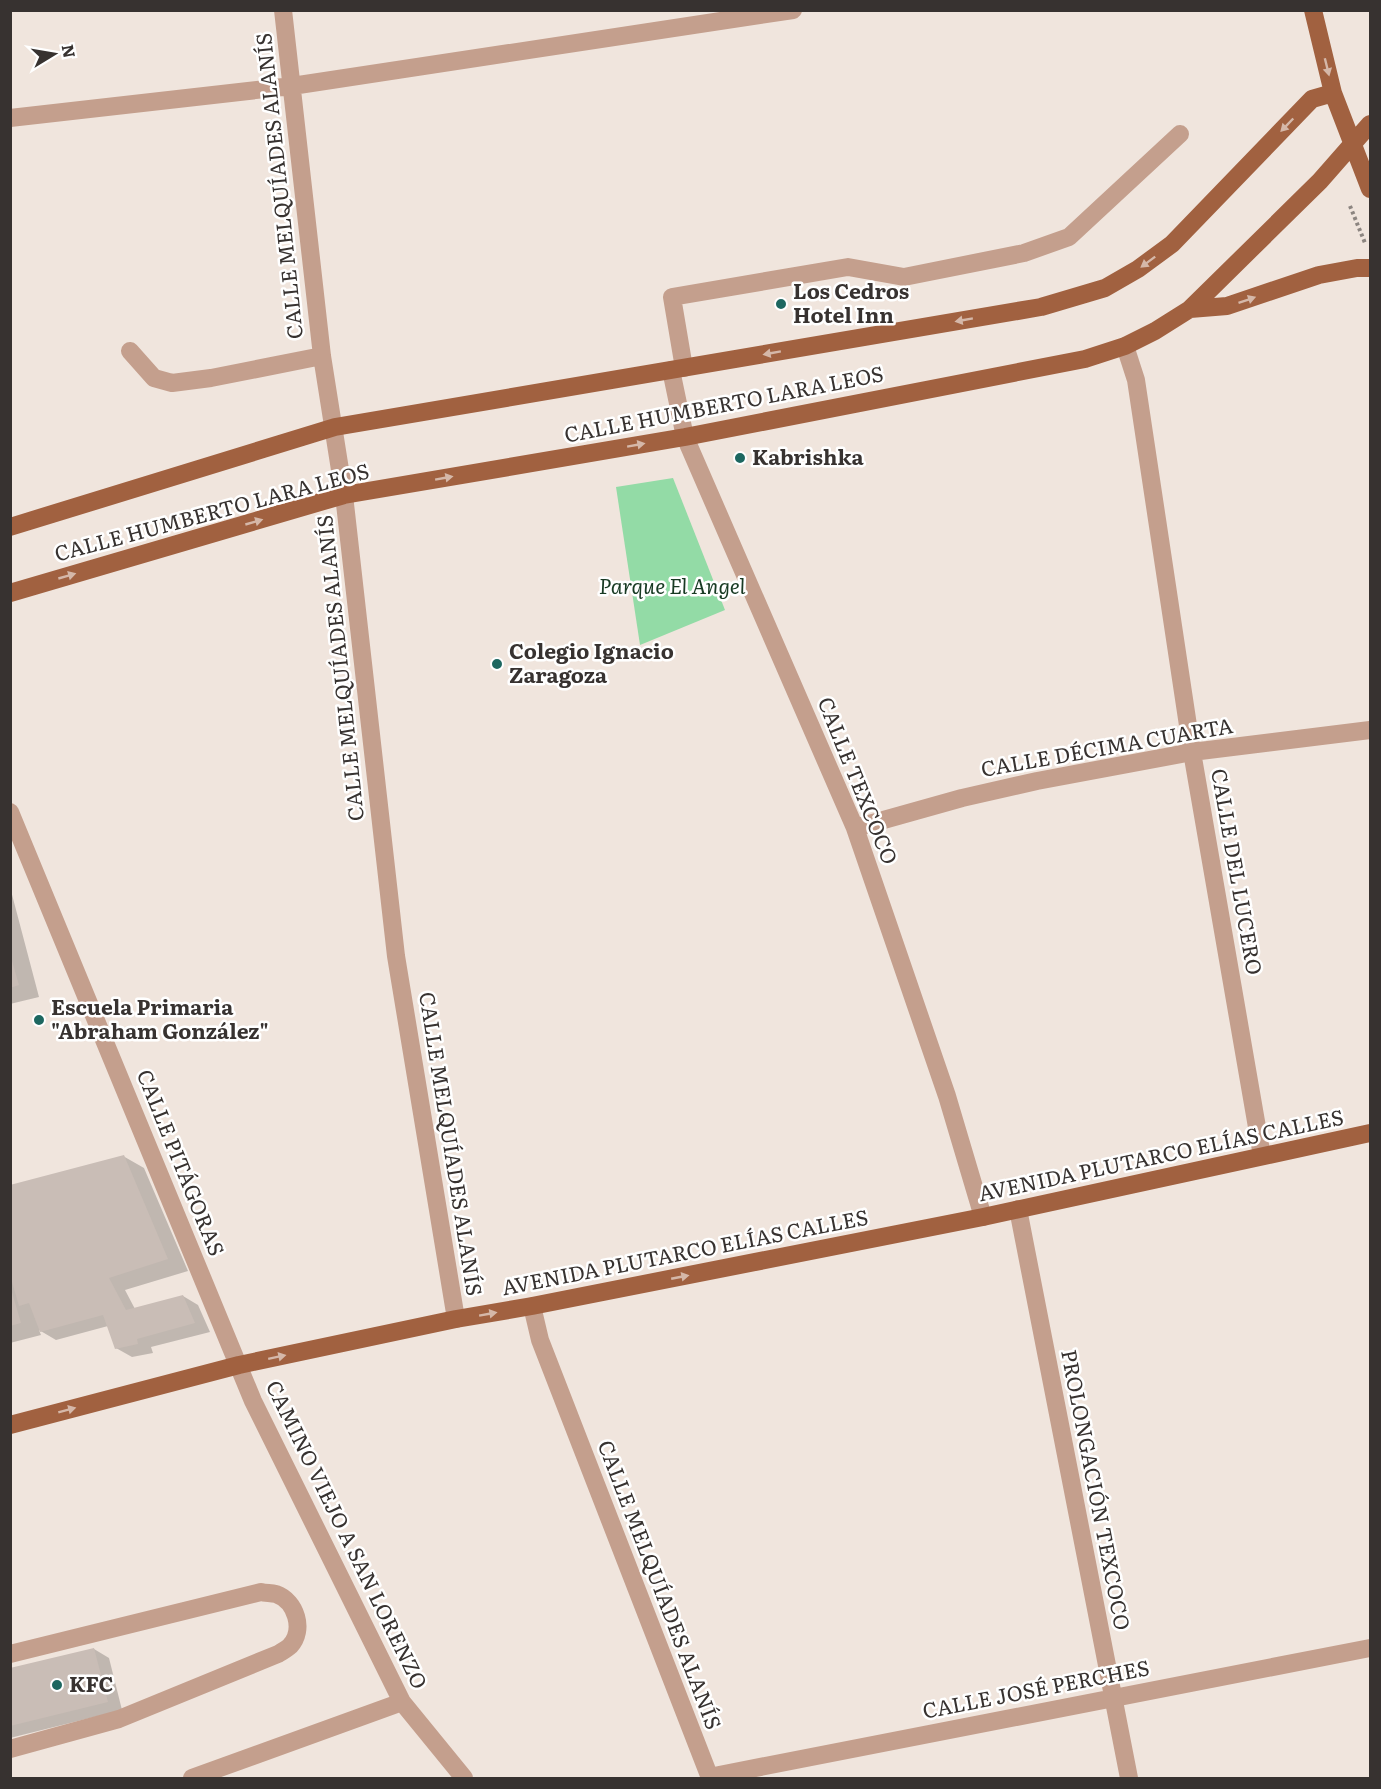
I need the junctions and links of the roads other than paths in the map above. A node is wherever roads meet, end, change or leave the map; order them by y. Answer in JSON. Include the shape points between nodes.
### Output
{"nodes":[{"id":1,"x":284,"y":10,"type":"edge"},
{"id":2,"x":793,"y":10,"type":"edge"},
{"id":3,"x":1313,"y":10,"type":"edge"},
{"id":4,"x":292,"y":86,"type":"junction"},
{"id":5,"x":1333,"y":93,"type":"junction"},
{"id":6,"x":10,"y":118,"type":"edge"},
{"id":7,"x":1371,"y":124,"type":"edge"},
{"id":8,"x":1180,"y":134,"type":"dead end"},
{"id":9,"x":1353,"y":144,"type":"junction"},
{"id":10,"x":1371,"y":189,"type":"edge"},
{"id":11,"x":1371,"y":268,"type":"edge"},
{"id":12,"x":1190,"y":309,"type":"junction"},
{"id":13,"x":1125,"y":346,"type":"junction"},
{"id":14,"x":130,"y":351,"type":"dead end"},
{"id":15,"x":322,"y":356,"type":"junction"},
{"id":16,"x":678,"y":369,"type":"junction"},
{"id":17,"x":335,"y":427,"type":"junction"},
{"id":18,"x":685,"y":437,"type":"junction"},
{"id":19,"x":344,"y":495,"type":"junction"},
{"id":20,"x":10,"y":527,"type":"edge"},
{"id":21,"x":10,"y":593,"type":"edge"},
{"id":22,"x":1371,"y":730,"type":"edge"},
{"id":23,"x":1192,"y":752,"type":"junction"},
{"id":24,"x":10,"y":812,"type":"edge"},
{"id":25,"x":855,"y":828,"type":"junction"},
{"id":26,"x":1371,"y":1133,"type":"edge"},
{"id":27,"x":1262,"y":1156,"type":"junction"},
{"id":28,"x":1018,"y":1209,"type":"junction"},
{"id":29,"x":983,"y":1217,"type":"junction"},
{"id":30,"x":532,"y":1306,"type":"junction"},
{"id":31,"x":456,"y":1319,"type":"junction"},
{"id":32,"x":239,"y":1365,"type":"junction"},
{"id":33,"x":10,"y":1425,"type":"edge"},
{"id":34,"x":1371,"y":1648,"type":"edge"},
{"id":35,"x":10,"y":1654,"type":"edge"},
{"id":36,"x":1112,"y":1698,"type":"junction"},
{"id":37,"x":402,"y":1702,"type":"junction"},
{"id":38,"x":10,"y":1749,"type":"edge"},
{"id":39,"x":710,"y":1778,"type":"edge"},
{"id":40,"x":192,"y":1779,"type":"edge"},
{"id":41,"x":464,"y":1779,"type":"edge"},
{"id":42,"x":1129,"y":1779,"type":"edge"}],
"edges":[{"from":1,"to":4,"type":"street","name":"CALLE MELQUÍADES ALANÍS"},
{"from":2,"to":4,"type":"street"},
{"from":3,"to":5,"type":"main road","one_way":true},
{"from":4,"to":6,"type":"street"},
{"from":4,"to":15,"type":"street","name":"CALLE MELQUÍADES ALANÍS"},
{"from":5,"to":9,"type":"main road"},
{"from":5,"to":16,"type":"main road","name":"CALLE HUMBERTO LARA LEOS","one_way":true,"via":[[1312,99],[1172,244],[1105,288],[1041,307]]},
{"from":7,"to":9,"type":"main road","name":"CALLE HUMBERTO LARA LEOS"},
{"from":8,"to":16,"type":"street","name":"CALLE TEXCOCO","via":[[1069,237],[1024,253],[904,277],[848,267],[672,297]]},
{"from":9,"to":10,"type":"main road"},
{"from":9,"to":12,"type":"main road","name":"CALLE HUMBERTO LARA LEOS"},
{"from":12,"to":11,"type":"main road","one_way":true,"via":[[1227,306],[1319,275]]},
{"from":12,"to":13,"type":"main road","name":"CALLE HUMBERTO LARA LEOS"},
{"from":13,"to":18,"type":"main road","name":"CALLE HUMBERTO LARA LEOS","via":[[1085,359]]},
{"from":13,"to":23,"type":"street","name":"CALLE DEL LUCERO","via":[[1136,380]]},
{"from":14,"to":15,"type":"street","via":[[154,378],[172,383]]},
{"from":15,"to":17,"type":"street","name":"CALLE MELQUÍADES ALANÍS"},
{"from":16,"to":17,"type":"main road","name":"CALLE HUMBERTO LARA LEOS"},
{"from":16,"to":18,"type":"street","name":"CALLE TEXCOCO"},
{"from":17,"to":19,"type":"street","name":"CALLE MELQUÍADES ALANÍS"},
{"from":17,"to":20,"type":"main road","name":"CALLE HUMBERTO LARA LEOS"},
{"from":19,"to":18,"type":"main road","name":"CALLE HUMBERTO LARA LEOS","one_way":true},
{"from":18,"to":25,"type":"street","name":"CALLE TEXCOCO"},
{"from":21,"to":19,"type":"main road","name":"CALLE HUMBERTO LARA LEOS","one_way":true},
{"from":19,"to":31,"type":"street","name":"CALLE MELQUÍADES ALANÍS","via":[[396,956]]},
{"from":22,"to":23,"type":"street","name":"CALLE DÉCIMA CUARTA"},
{"from":23,"to":25,"type":"street","name":"CALLE DÉCIMA CUARTA","via":[[962,798]]},
{"from":23,"to":27,"type":"street","name":"CALLE DEL LUCERO"},
{"from":24,"to":32,"type":"street","name":"CALLE PITÁGORAS"},
{"from":25,"to":29,"type":"street","name":"CALLE TEXCOCO","via":[[947,1096]]},
{"from":26,"to":27,"type":"main road","name":"AVENIDA PLUTARCO ELÍAS CALLES"},
{"from":27,"to":28,"type":"main road","name":"AVENIDA PLUTARCO ELÍAS CALLES"},
{"from":28,"to":29,"type":"main road","name":"AVENIDA PLUTARCO ELÍAS CALLES"},
{"from":28,"to":36,"type":"street","name":"PROLONGACIÓN TEXCOCO"},
{"from":30,"to":29,"type":"main road","name":"AVENIDA PLUTARCO ELÍAS CALLES","one_way":true},
{"from":31,"to":30,"type":"main road","name":"AVENIDA PLUTARCO ELÍAS CALLES","one_way":true},
{"from":30,"to":39,"type":"street","name":"CALLE MELQUÍADES ALANÍS","via":[[540,1340]]},
{"from":32,"to":31,"type":"main road","name":"AVENIDA PLUTARCO ELÍAS CALLES","one_way":true},
{"from":33,"to":32,"type":"main road","name":"AVENIDA PLUTARCO ELÍAS CALLES","one_way":true},
{"from":32,"to":37,"type":"street","name":"CAMINO VIEJO A SAN LORENZO","via":[[253,1401]]},
{"from":34,"to":36,"type":"street","name":"CALLE JOSÉ PERCHES"},
{"from":35,"to":38,"type":"street","via":[[261,1592],[290,1602],[296,1614],[297,1633],[290,1647],[278,1654],[119,1719]]},
{"from":36,"to":39,"type":"street","name":"CALLE JOSÉ PERCHES"},
{"from":36,"to":42,"type":"street","name":"PROLONGACIÓN TEXCOCO"},
{"from":37,"to":40,"type":"street"},
{"from":37,"to":41,"type":"street","name":"CAMINO VIEJO A SAN LORENZO"}]}
